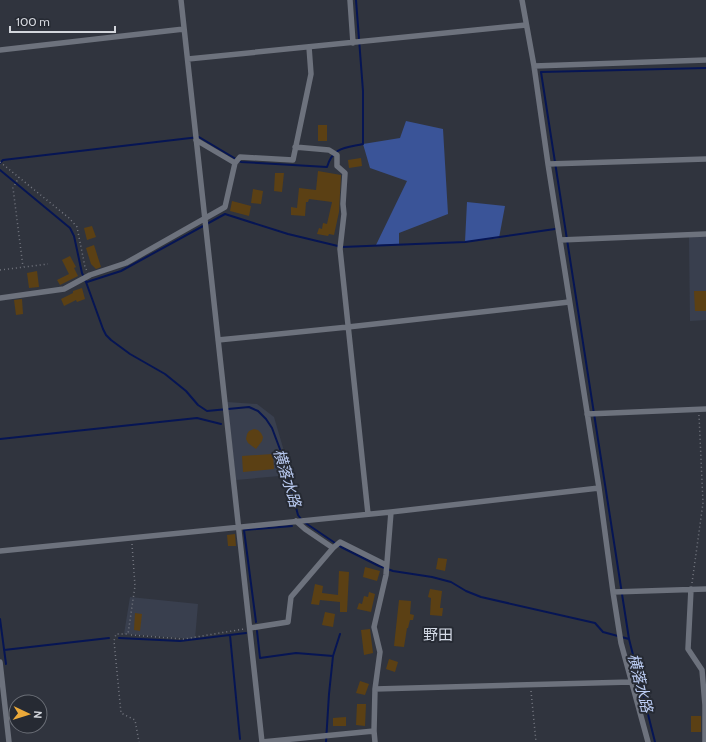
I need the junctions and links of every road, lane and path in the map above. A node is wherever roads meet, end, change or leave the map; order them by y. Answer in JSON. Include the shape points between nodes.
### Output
{"nodes":[{"id":1,"x":180,"y":0,"type":"edge"},
{"id":2,"x":350,"y":0,"type":"edge"},
{"id":3,"x":522,"y":0,"type":"edge"},
{"id":4,"x":526,"y":25,"type":"junction"},
{"id":5,"x":184,"y":29,"type":"junction"},
{"id":6,"x":353,"y":43,"type":"junction"},
{"id":7,"x":309,"y":47,"type":"junction"},
{"id":8,"x":0,"y":50,"type":"edge"},
{"id":9,"x":188,"y":59,"type":"junction"},
{"id":10,"x":706,"y":60,"type":"edge"},
{"id":11,"x":534,"y":66,"type":"junction"},
{"id":12,"x":196,"y":140,"type":"junction"},
{"id":13,"x":295,"y":147,"type":"junction"},
{"id":14,"x":706,"y":159,"type":"edge"},
{"id":15,"x":1,"y":162,"type":"edge"},
{"id":16,"x":235,"y":163,"type":"junction"},
{"id":17,"x":548,"y":164,"type":"junction"},
{"id":18,"x":19,"y":177,"type":"junction"},
{"id":19,"x":204,"y":219,"type":"junction"},
{"id":20,"x":706,"y":234,"type":"edge"},
{"id":21,"x":560,"y":240,"type":"junction"},
{"id":22,"x":48,"y":264,"type":"dead end"},
{"id":23,"x":23,"y":267,"type":"junction"},
{"id":24,"x":0,"y":270,"type":"edge"},
{"id":25,"x":90,"y":275,"type":"junction"},
{"id":26,"x":0,"y":298,"type":"edge"},
{"id":27,"x":569,"y":302,"type":"junction"},
{"id":28,"x":348,"y":327,"type":"junction"},
{"id":29,"x":218,"y":340,"type":"junction"},
{"id":30,"x":706,"y":409,"type":"edge"},
{"id":31,"x":699,"y":410,"type":"junction"},
{"id":32,"x":587,"y":414,"type":"junction"},
{"id":33,"x":598,"y":488,"type":"junction"},
{"id":34,"x":390,"y":512,"type":"junction"},
{"id":35,"x":368,"y":514,"type":"junction"},
{"id":36,"x":296,"y":521,"type":"junction"},
{"id":37,"x":239,"y":527,"type":"junction"},
{"id":38,"x":132,"y":538,"type":"junction"},
{"id":39,"x":333,"y":548,"type":"junction"},
{"id":40,"x":0,"y":551,"type":"edge"},
{"id":41,"x":386,"y":565,"type":"junction"},
{"id":42,"x":706,"y":589,"type":"edge"},
{"id":43,"x":691,"y":590,"type":"junction"},
{"id":44,"x":613,"y":592,"type":"junction"},
{"id":45,"x":250,"y":628,"type":"junction"},
{"id":46,"x":131,"y":635,"type":"dead end"},
{"id":47,"x":0,"y":662,"type":"edge"},
{"id":48,"x":631,"y":682,"type":"junction"},
{"id":49,"x":530,"y":686,"type":"junction"},
{"id":50,"x":375,"y":689,"type":"junction"},
{"id":51,"x":374,"y":731,"type":"junction"},
{"id":52,"x":705,"y":738,"type":"edge"},
{"id":53,"x":9,"y":742,"type":"edge"},
{"id":54,"x":139,"y":742,"type":"edge"},
{"id":55,"x":262,"y":742,"type":"edge"},
{"id":56,"x":375,"y":742,"type":"edge"},
{"id":57,"x":536,"y":742,"type":"edge"},
{"id":58,"x":648,"y":742,"type":"edge"}],
"edges":[{"from":1,"to":5,"type":"street"},
{"from":2,"to":6,"type":"street"},
{"from":3,"to":4,"type":"street"},
{"from":4,"to":6,"type":"street"},
{"from":4,"to":11,"type":"street"},
{"from":5,"to":8,"type":"street"},
{"from":5,"to":9,"type":"street"},
{"from":6,"to":7,"type":"street"},
{"from":7,"to":9,"type":"street"},
{"from":7,"to":13,"type":"street","via":[[311,74]]},
{"from":9,"to":12,"type":"street"},
{"from":10,"to":11,"type":"street"},
{"from":11,"to":17,"type":"street"},
{"from":12,"to":16,"type":"street"},
{"from":12,"to":19,"type":"street"},
{"from":13,"to":16,"type":"street","via":[[293,160],[240,157]]},
{"from":13,"to":28,"type":"street","via":[[329,150],[337,155],[337,166],[345,173],[340,247]]},
{"from":14,"to":17,"type":"street"},
{"from":15,"to":18,"type":"path"},
{"from":16,"to":19,"type":"street","via":[[225,207]]},
{"from":17,"to":21,"type":"street"},
{"from":18,"to":23,"type":"path","via":[[13,188]]},
{"from":18,"to":25,"type":"path","via":[[77,227],[85,267]]},
{"from":19,"to":25,"type":"street","via":[[126,263]]},
{"from":19,"to":29,"type":"street"},
{"from":20,"to":21,"type":"street"},
{"from":21,"to":27,"type":"street"},
{"from":22,"to":23,"type":"path"},
{"from":23,"to":24,"type":"path"},
{"from":25,"to":26,"type":"street","via":[[64,289]]},
{"from":27,"to":28,"type":"street"},
{"from":27,"to":32,"type":"street"},
{"from":28,"to":29,"type":"street"},
{"from":28,"to":35,"type":"street"},
{"from":29,"to":37,"type":"street"},
{"from":30,"to":31,"type":"street"},
{"from":31,"to":32,"type":"street"},
{"from":31,"to":43,"type":"path","via":[[703,503]]},
{"from":32,"to":33,"type":"street"},
{"from":33,"to":34,"type":"street"},
{"from":33,"to":44,"type":"street"},
{"from":34,"to":35,"type":"street"},
{"from":34,"to":41,"type":"street"},
{"from":35,"to":36,"type":"street"},
{"from":36,"to":37,"type":"street"},
{"from":36,"to":39,"type":"street"},
{"from":37,"to":38,"type":"street"},
{"from":37,"to":45,"type":"street"},
{"from":38,"to":40,"type":"street"},
{"from":38,"to":54,"type":"path","via":[[135,586],[128,634],[116,634],[114,642],[121,713],[135,720]]},
{"from":39,"to":41,"type":"street","via":[[340,542]]},
{"from":39,"to":45,"type":"street","via":[[291,598],[288,622]]},
{"from":41,"to":50,"type":"street","via":[[374,626],[380,652]]},
{"from":42,"to":43,"type":"street"},
{"from":43,"to":44,"type":"street"},
{"from":43,"to":52,"type":"street","via":[[688,649],[702,670]]},
{"from":44,"to":48,"type":"street"},
{"from":45,"to":46,"type":"path","via":[[184,639]]},
{"from":45,"to":55,"type":"street"},
{"from":47,"to":53,"type":"street"},
{"from":48,"to":49,"type":"street"},
{"from":48,"to":58,"type":"street"},
{"from":49,"to":50,"type":"street"},
{"from":49,"to":57,"type":"path"},
{"from":50,"to":51,"type":"street"},
{"from":51,"to":55,"type":"street"},
{"from":51,"to":56,"type":"street"}]}
